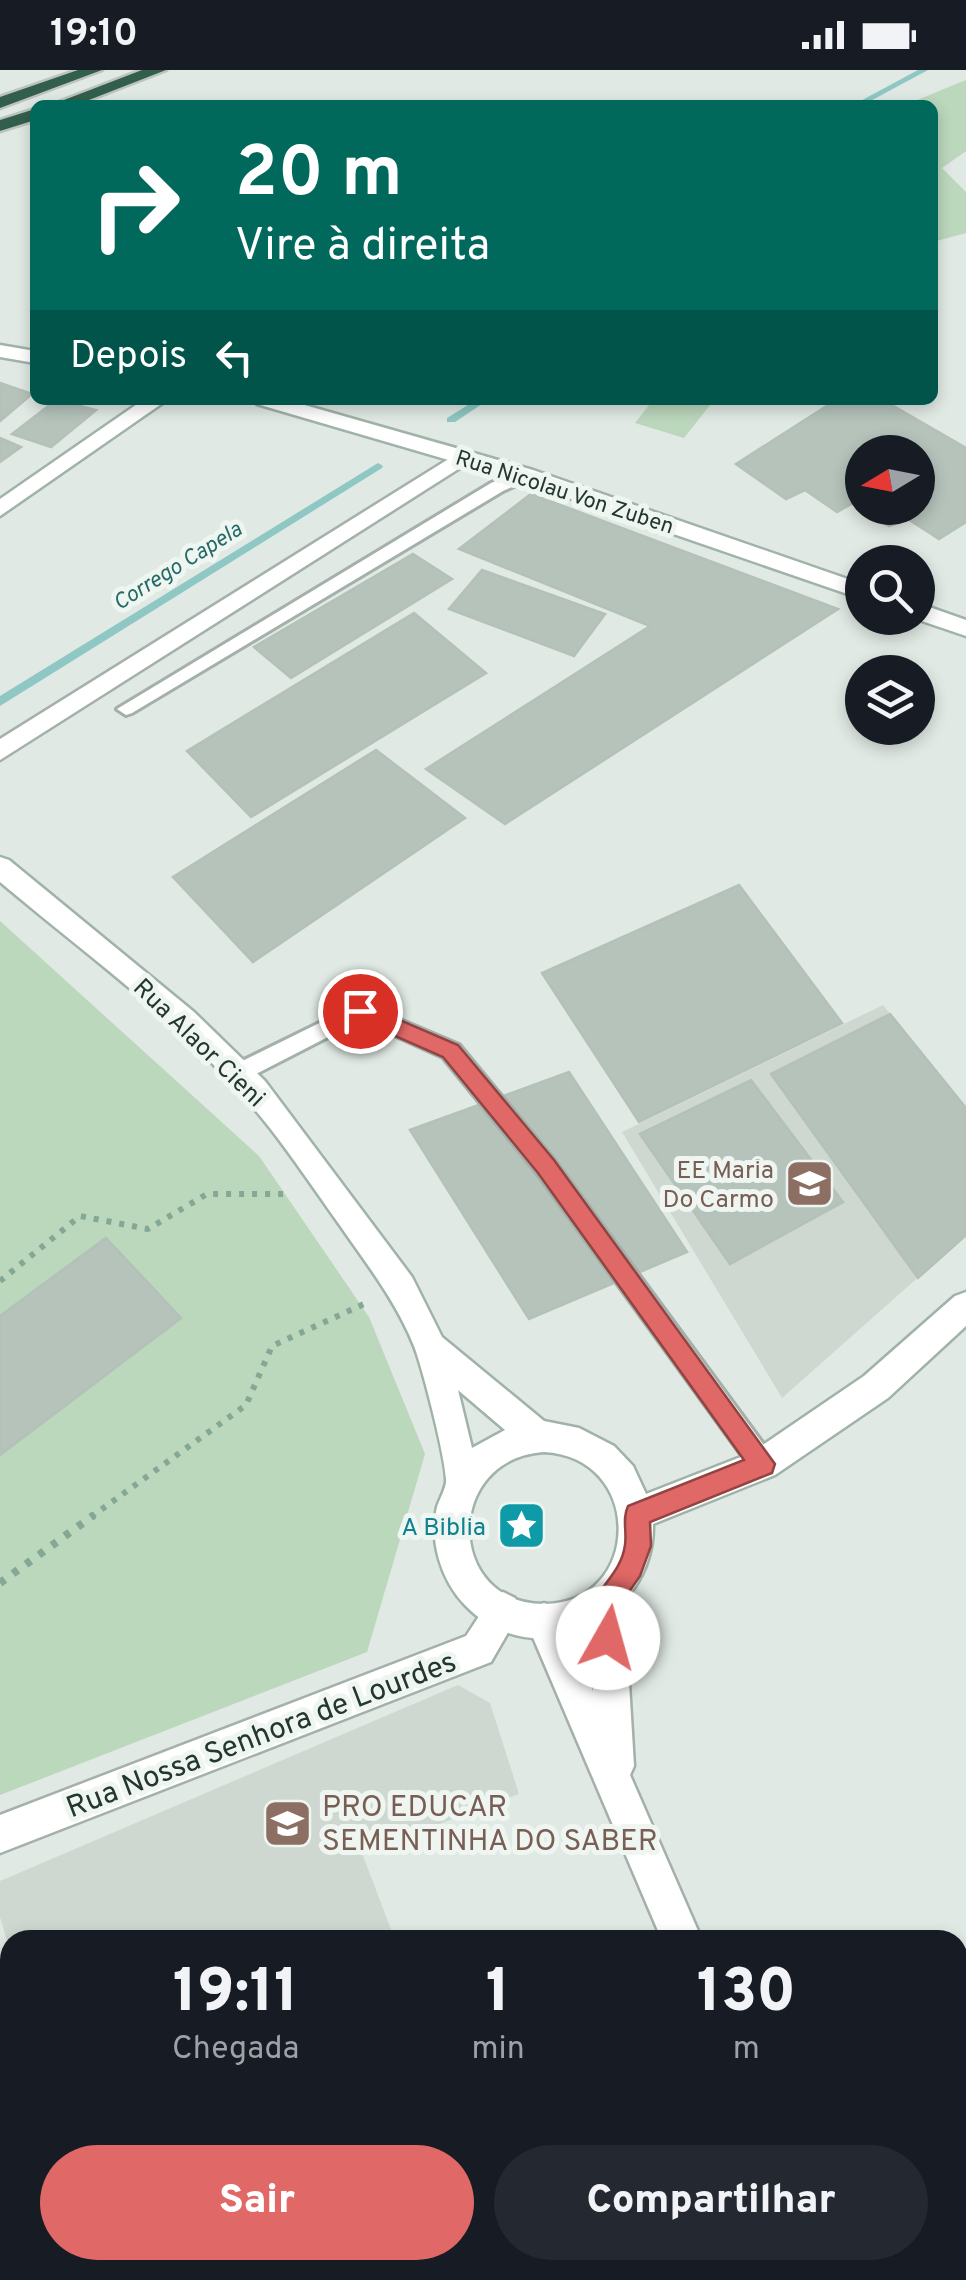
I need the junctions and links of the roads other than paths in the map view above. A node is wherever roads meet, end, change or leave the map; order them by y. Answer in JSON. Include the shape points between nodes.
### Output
{"nodes":[{"id":1,"x":94,"y":70,"type":"edge"},
{"id":2,"x":158,"y":70,"type":"edge"},
{"id":3,"x":74,"y":100,"type":"edge"},
{"id":4,"x":0,"y":103,"type":"edge"},
{"id":5,"x":30,"y":116,"type":"edge"},
{"id":6,"x":0,"y":126,"type":"edge"},
{"id":7,"x":0,"y":351,"type":"edge"},
{"id":8,"x":30,"y":355,"type":"edge"},
{"id":9,"x":142,"y":405,"type":"edge"},
{"id":10,"x":282,"y":405,"type":"edge"},
{"id":11,"x":464,"y":456,"type":"junction"},
{"id":12,"x":525,"y":475,"type":"junction"},
{"id":13,"x":0,"y":509,"type":"edge"},
{"id":14,"x":845,"y":586,"type":"edge"},
{"id":15,"x":935,"y":617,"type":"edge"},
{"id":16,"x":966,"y":628,"type":"edge"},
{"id":17,"x":126,"y":709,"type":"dead end"},
{"id":18,"x":0,"y":750,"type":"edge"},
{"id":19,"x":0,"y":867,"type":"edge"},
{"id":20,"x":238,"y":1073,"type":"junction"},
{"id":21,"x":966,"y":1306,"type":"edge"},
{"id":22,"x":432,"y":1347,"type":"junction"},
{"id":23,"x":539,"y":1438,"type":"junction"},
{"id":24,"x":763,"y":1464,"type":"junction"},
{"id":25,"x":464,"y":1482,"type":"junction"},
{"id":26,"x":637,"y":1514,"type":"junction"},
{"id":27,"x":606,"y":1600,"type":"junction"},
{"id":28,"x":503,"y":1610,"type":"junction"},
{"id":29,"x":544,"y":1621,"type":"junction"},
{"id":30,"x":616,"y":1789,"type":"junction"},
{"id":31,"x":0,"y":1834,"type":"edge"},
{"id":32,"x":678,"y":1930,"type":"edge"}],
"edges":[{"from":1,"to":4,"type":"highway"},
{"from":2,"to":3,"type":"highway"},
{"from":5,"to":6,"type":"highway"},
{"from":7,"to":8,"type":"main road"},
{"from":9,"to":13,"type":"main road"},
{"from":10,"to":11,"type":"main road","name":"Rua Nicolau Von Zuben"},
{"from":11,"to":12,"type":"main road","name":"Rua Nicolau Von Zuben"},
{"from":11,"to":18,"type":"main road"},
{"from":12,"to":14,"type":"main road","name":"Rua Nicolau Von Zuben"},
{"from":12,"to":17,"type":"lane"},
{"from":15,"to":16,"type":"main road"},
{"from":19,"to":20,"type":"main road","name":"Rua Alaor Cieni"},
{"from":20,"to":22,"type":"main road","name":"Rua Alaor Cieni","via":[[401,1286]]},
{"from":20,"to":24,"type":"lane","via":[[360,1011],[450,1051],[546,1166]]},
{"from":21,"to":24,"type":"main road","via":[[876,1387]]},
{"from":22,"to":23,"type":"main road","name":"Rua Alaor Cieni"},
{"from":22,"to":25,"type":"main road","name":"Rua Alaor Cieni"},
{"from":23,"to":25,"type":"main road","via":[[494,1451]]},
{"from":23,"to":26,"type":"main road","via":[[582,1445],[607,1462]]},
{"from":24,"to":26,"type":"main road"},
{"from":25,"to":28,"type":"main road","via":[[450,1521],[453,1550],[465,1578]]},
{"from":26,"to":27,"type":"main road","via":[[638,1546],[627,1576]]},
{"from":27,"to":29,"type":"main road","via":[[578,1616]]},
{"from":27,"to":30,"type":"main road"},
{"from":28,"to":29,"type":"main road"},
{"from":28,"to":31,"type":"main road","name":"Rua Nossa Senhora de Lourdes","via":[[478,1649]]},
{"from":29,"to":30,"type":"main road"},
{"from":30,"to":32,"type":"main road"}]}
